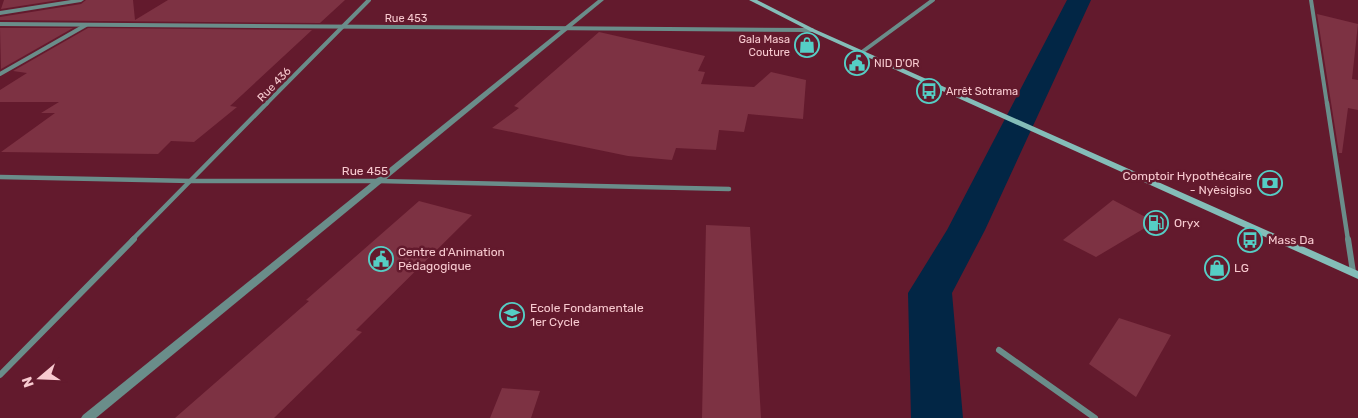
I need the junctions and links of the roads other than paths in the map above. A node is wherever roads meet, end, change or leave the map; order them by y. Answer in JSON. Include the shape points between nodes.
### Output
{"nodes":[{"id":1,"x":81,"y":0,"type":"edge"},
{"id":2,"x":369,"y":0,"type":"edge"},
{"id":3,"x":601,"y":0,"type":"edge"},
{"id":4,"x":752,"y":0,"type":"edge"},
{"id":5,"x":762,"y":0,"type":"edge"},
{"id":6,"x":933,"y":0,"type":"edge"},
{"id":7,"x":1311,"y":0,"type":"edge"},
{"id":8,"x":774,"y":11,"type":"junction"},
{"id":9,"x":0,"y":13,"type":"edge"},
{"id":10,"x":0,"y":24,"type":"edge"},
{"id":11,"x":86,"y":25,"type":"junction"},
{"id":12,"x":343,"y":27,"type":"junction"},
{"id":13,"x":566,"y":28,"type":"junction"},
{"id":14,"x":812,"y":30,"type":"junction"},
{"id":15,"x":862,"y":52,"type":"junction"},
{"id":16,"x":0,"y":74,"type":"edge"},
{"id":17,"x":0,"y":177,"type":"edge"},
{"id":18,"x":192,"y":181,"type":"junction"},
{"id":19,"x":379,"y":181,"type":"junction"},
{"id":20,"x":729,"y":189,"type":"dead end"},
{"id":21,"x":1355,"y":273,"type":"edge"},
{"id":22,"x":999,"y":350,"type":"dead end"},
{"id":23,"x":0,"y":375,"type":"edge"},
{"id":24,"x":87,"y":418,"type":"edge"},
{"id":25,"x":1095,"y":418,"type":"edge"}],
"edges":[{"from":1,"to":9,"type":"street"},
{"from":2,"to":12,"type":"street","name":"Rue 436"},
{"from":3,"to":13,"type":"street"},
{"from":4,"to":8,"type":"main road"},
{"from":5,"to":8,"type":"main road"},
{"from":6,"to":15,"type":"street"},
{"from":7,"to":21,"type":"street"},
{"from":8,"to":14,"type":"main road"},
{"from":10,"to":11,"type":"street","name":"Rue 453"},
{"from":11,"to":12,"type":"street","name":"Rue 453"},
{"from":11,"to":16,"type":"street"},
{"from":12,"to":13,"type":"street","name":"Rue 453"},
{"from":12,"to":18,"type":"street","name":"Rue 436"},
{"from":13,"to":14,"type":"street","name":"Rue 453"},
{"from":13,"to":19,"type":"street"},
{"from":14,"to":15,"type":"main road"},
{"from":15,"to":21,"type":"main road"},
{"from":17,"to":18,"type":"street","name":"Rue 455"},
{"from":18,"to":19,"type":"street","name":"Rue 455"},
{"from":18,"to":23,"type":"street","name":"Rue 436"},
{"from":19,"to":20,"type":"street","name":"Rue 455"},
{"from":19,"to":24,"type":"street"},
{"from":22,"to":25,"type":"street"}]}
